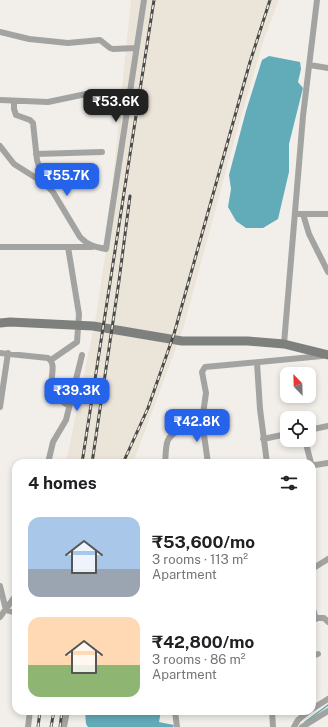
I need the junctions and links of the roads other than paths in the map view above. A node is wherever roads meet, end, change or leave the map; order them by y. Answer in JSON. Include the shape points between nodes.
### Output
{"nodes":[{"id":1,"x":144,"y":0,"type":"edge"},
{"id":2,"x":317,"y":0,"type":"edge"},
{"id":3,"x":0,"y":32,"type":"edge"},
{"id":4,"x":136,"y":48,"type":"junction"},
{"id":5,"x":310,"y":64,"type":"junction"},
{"id":6,"x":328,"y":68,"type":"edge"},
{"id":7,"x":86,"y":94,"type":"dead end"},
{"id":8,"x":0,"y":100,"type":"edge"},
{"id":9,"x":14,"y":101,"type":"junction"},
{"id":10,"x":0,"y":146,"type":"edge"},
{"id":11,"x":102,"y":152,"type":"dead end"},
{"id":12,"x":36,"y":154,"type":"junction"},
{"id":13,"x":44,"y":183,"type":"junction"},
{"id":14,"x":295,"y":214,"type":"junction"},
{"id":15,"x":303,"y":214,"type":"junction"},
{"id":16,"x":328,"y":214,"type":"edge"},
{"id":17,"x":0,"y":246,"type":"edge"},
{"id":18,"x":68,"y":247,"type":"junction"},
{"id":19,"x":92,"y":247,"type":"junction"},
{"id":20,"x":328,"y":272,"type":"edge"},
{"id":21,"x":0,"y":323,"type":"edge"},
{"id":22,"x":284,"y":344,"type":"junction"},
{"id":23,"x":0,"y":353,"type":"edge"},
{"id":24,"x":8,"y":354,"type":"junction"},
{"id":25,"x":82,"y":355,"type":"dead end"},
{"id":26,"x":328,"y":355,"type":"edge"},
{"id":27,"x":51,"y":360,"type":"junction"},
{"id":28,"x":257,"y":362,"type":"junction"},
{"id":29,"x":70,"y":406,"type":"junction"},
{"id":30,"x":0,"y":407,"type":"edge"},
{"id":31,"x":202,"y":421,"type":"junction"},
{"id":32,"x":328,"y":426,"type":"edge"},
{"id":33,"x":316,"y":429,"type":"edge"},
{"id":34,"x":280,"y":435,"type":"edge"},
{"id":35,"x":263,"y":439,"type":"junction"},
{"id":36,"x":307,"y":447,"type":"edge"},
{"id":37,"x":49,"y":459,"type":"edge"},
{"id":38,"x":165,"y":459,"type":"edge"},
{"id":39,"x":207,"y":459,"type":"edge"},
{"id":40,"x":266,"y":459,"type":"edge"},
{"id":41,"x":310,"y":459,"type":"edge"},
{"id":42,"x":328,"y":463,"type":"edge"},
{"id":43,"x":316,"y":466,"type":"edge"},
{"id":44,"x":328,"y":559,"type":"edge"},
{"id":45,"x":316,"y":566,"type":"edge"},
{"id":46,"x":0,"y":586,"type":"edge"},
{"id":47,"x":12,"y":601,"type":"edge"},
{"id":48,"x":6,"y":610,"type":"junction"},
{"id":49,"x":12,"y":612,"type":"edge"},
{"id":50,"x":0,"y":617,"type":"edge"},
{"id":51,"x":316,"y":618,"type":"edge"},
{"id":52,"x":328,"y":622,"type":"edge"},
{"id":53,"x":328,"y":699,"type":"edge"},
{"id":54,"x":316,"y":706,"type":"edge"},
{"id":55,"x":328,"y":710,"type":"edge"},
{"id":56,"x":30,"y":715,"type":"edge"},
{"id":57,"x":66,"y":715,"type":"edge"},
{"id":58,"x":176,"y":715,"type":"edge"},
{"id":59,"x":272,"y":715,"type":"edge"},
{"id":60,"x":304,"y":715,"type":"edge"},
{"id":61,"x":28,"y":727,"type":"edge"},
{"id":62,"x":64,"y":727,"type":"edge"},
{"id":63,"x":177,"y":727,"type":"edge"},
{"id":64,"x":273,"y":727,"type":"edge"},
{"id":65,"x":294,"y":727,"type":"edge"},
{"id":66,"x":302,"y":727,"type":"edge"}],
"edges":[{"from":1,"to":4,"type":"street"},
{"from":2,"to":5,"type":"street"},
{"from":3,"to":4,"type":"street","via":[[29,39],[68,43],[100,40],[113,49]]},
{"from":4,"to":19,"type":"street","via":[[106,249]]},
{"from":5,"to":6,"type":"street"},
{"from":5,"to":14,"type":"street"},
{"from":7,"to":9,"type":"street","via":[[53,102]]},
{"from":8,"to":9,"type":"street"},
{"from":9,"to":12,"type":"street","via":[[16,115],[32,121]]},
{"from":10,"to":13,"type":"street","via":[[14,164]]},
{"from":11,"to":12,"type":"street"},
{"from":12,"to":13,"type":"street"},
{"from":13,"to":19,"type":"street","via":[[59,200],[80,237]]},
{"from":14,"to":15,"type":"street"},
{"from":14,"to":22,"type":"street"},
{"from":15,"to":16,"type":"street"},
{"from":15,"to":20,"type":"street","via":[[309,234]]},
{"from":17,"to":18,"type":"street"},
{"from":18,"to":19,"type":"street"},
{"from":18,"to":27,"type":"street","via":[[79,314],[77,342]]},
{"from":21,"to":22,"type":"main road","via":[[93,326],[182,342],[248,341]]},
{"from":22,"to":26,"type":"main road"},
{"from":23,"to":24,"type":"street"},
{"from":24,"to":27,"type":"street"},
{"from":24,"to":30,"type":"street"},
{"from":25,"to":29,"type":"street"},
{"from":26,"to":28,"type":"street"},
{"from":27,"to":29,"type":"street","via":[[53,394]]},
{"from":28,"to":31,"type":"street","via":[[210,366],[203,369],[206,393]]},
{"from":28,"to":35,"type":"street"},
{"from":29,"to":37,"type":"street","via":[[64,425],[51,447]]},
{"from":31,"to":38,"type":"street","via":[[172,436],[167,444]]},
{"from":31,"to":39,"type":"street"},
{"from":32,"to":33,"type":"street"},
{"from":34,"to":35,"type":"street"},
{"from":35,"to":40,"type":"street"},
{"from":36,"to":41,"type":"street"},
{"from":42,"to":43,"type":"street"},
{"from":44,"to":45,"type":"street"},
{"from":46,"to":48,"type":"street"},
{"from":47,"to":48,"type":"street"},
{"from":48,"to":49,"type":"street"},
{"from":48,"to":50,"type":"street"},
{"from":51,"to":52,"type":"street","via":[[324,618]]},
{"from":53,"to":54,"type":"street"},
{"from":55,"to":66,"type":"street"},
{"from":56,"to":61,"type":"street"},
{"from":57,"to":62,"type":"street"},
{"from":58,"to":63,"type":"street"},
{"from":59,"to":64,"type":"street"},
{"from":60,"to":65,"type":"street"}]}
